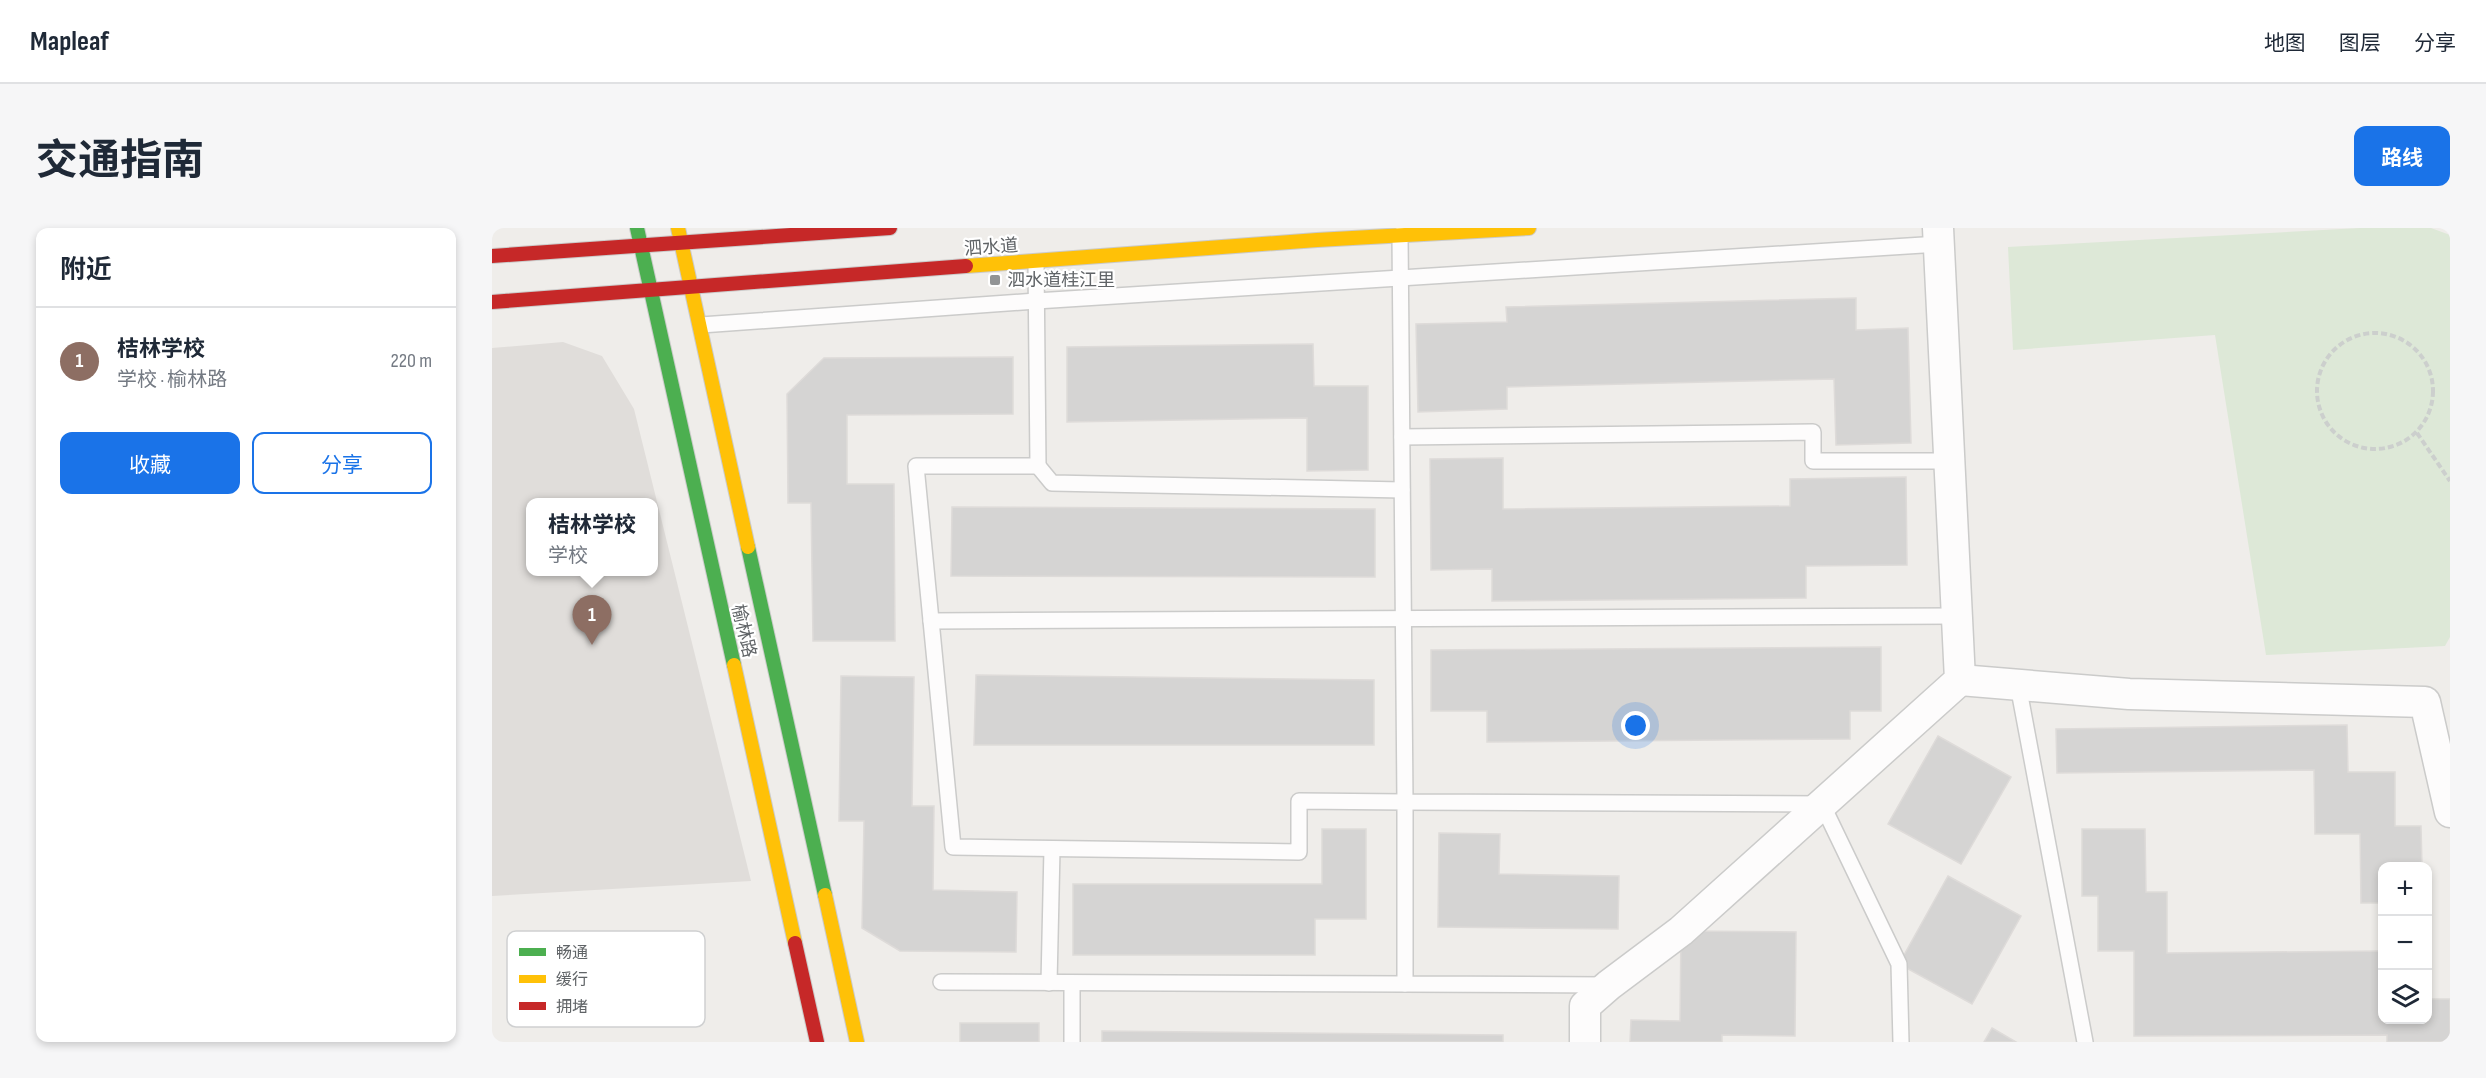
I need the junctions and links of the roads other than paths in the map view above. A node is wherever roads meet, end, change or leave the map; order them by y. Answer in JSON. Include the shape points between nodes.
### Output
{"nodes":[{"id":1,"x":637,"y":228,"type":"edge"},
{"id":2,"x":890,"y":228,"type":"edge"},
{"id":3,"x":1529,"y":228,"type":"edge"},
{"id":4,"x":680,"y":234,"type":"edge"},
{"id":5,"x":1317,"y":234,"type":"edge"},
{"id":6,"x":1400,"y":235,"type":"junction"},
{"id":7,"x":1939,"y":236,"type":"edge"},
{"id":8,"x":641,"y":244,"type":"junction"},
{"id":9,"x":492,"y":256,"type":"edge"},
{"id":10,"x":1036,"y":262,"type":"junction"},
{"id":11,"x":1401,"y":278,"type":"junction"},
{"id":12,"x":692,"y":287,"type":"junction"},
{"id":13,"x":650,"y":292,"type":"junction"},
{"id":14,"x":1036,"y":301,"type":"junction"},
{"id":15,"x":492,"y":302,"type":"edge"},
{"id":16,"x":701,"y":325,"type":"junction"},
{"id":17,"x":1402,"y":437,"type":"junction"},
{"id":18,"x":1949,"y":461,"type":"junction"},
{"id":19,"x":1038,"y":466,"type":"junction"},
{"id":20,"x":1402,"y":490,"type":"junction"},
{"id":21,"x":1956,"y":616,"type":"junction"},
{"id":22,"x":1403,"y":619,"type":"junction"},
{"id":23,"x":931,"y":621,"type":"junction"},
{"id":24,"x":1960,"y":680,"type":"junction"},
{"id":25,"x":2018,"y":685,"type":"junction"},
{"id":26,"x":1405,"y":802,"type":"junction"},
{"id":27,"x":1822,"y":804,"type":"junction"},
{"id":28,"x":2450,"y":812,"type":"edge"},
{"id":29,"x":1052,"y":849,"type":"junction"},
{"id":30,"x":941,"y":982,"type":"dead end"},
{"id":31,"x":1049,"y":983,"type":"junction"},
{"id":32,"x":1072,"y":983,"type":"junction"},
{"id":33,"x":1405,"y":984,"type":"junction"},
{"id":34,"x":1609,"y":986,"type":"junction"},
{"id":35,"x":817,"y":1042,"type":"edge"},
{"id":36,"x":857,"y":1042,"type":"edge"},
{"id":37,"x":1072,"y":1042,"type":"edge"},
{"id":38,"x":1585,"y":1042,"type":"edge"},
{"id":39,"x":1902,"y":1042,"type":"edge"},
{"id":40,"x":2085,"y":1042,"type":"edge"}],
"edges":[{"from":1,"to":8,"type":"street","name":"榆林路"},
{"from":2,"to":4,"type":"street"},
{"from":3,"to":6,"type":"street","name":"泗水道"},
{"from":4,"to":8,"type":"street"},
{"from":4,"to":12,"type":"street","name":"榆林路"},
{"from":5,"to":6,"type":"street","name":"泗水道"},
{"from":5,"to":10,"type":"street","name":"泗水道"},
{"from":6,"to":11,"type":"lane"},
{"from":7,"to":11,"type":"lane"},
{"from":7,"to":18,"type":"street"},
{"from":8,"to":9,"type":"street"},
{"from":8,"to":13,"type":"street","name":"榆林路"},
{"from":10,"to":12,"type":"street","name":"泗水道"},
{"from":10,"to":14,"type":"lane"},
{"from":11,"to":14,"type":"lane"},
{"from":11,"to":17,"type":"lane"},
{"from":12,"to":13,"type":"street","name":"泗水道"},
{"from":12,"to":16,"type":"street","name":"榆林路"},
{"from":13,"to":15,"type":"street","name":"泗水道"},
{"from":13,"to":35,"type":"street","name":"榆林路"},
{"from":14,"to":16,"type":"lane"},
{"from":14,"to":19,"type":"lane"},
{"from":16,"to":36,"type":"street","name":"榆林路"},
{"from":17,"to":18,"type":"lane","via":[[1813,432],[1813,461]]},
{"from":17,"to":20,"type":"lane"},
{"from":18,"to":21,"type":"street"},
{"from":19,"to":20,"type":"lane","via":[[1052,483]]},
{"from":19,"to":23,"type":"lane","via":[[916,466]]},
{"from":20,"to":22,"type":"lane"},
{"from":21,"to":22,"type":"lane"},
{"from":21,"to":24,"type":"street"},
{"from":22,"to":23,"type":"lane"},
{"from":22,"to":26,"type":"lane"},
{"from":23,"to":29,"type":"lane","via":[[953,847]]},
{"from":24,"to":25,"type":"street"},
{"from":24,"to":27,"type":"street"},
{"from":25,"to":28,"type":"street","via":[[2129,694],[2426,702]]},
{"from":25,"to":40,"type":"lane"},
{"from":26,"to":27,"type":"lane"},
{"from":26,"to":29,"type":"lane","via":[[1299,801],[1299,852]]},
{"from":26,"to":33,"type":"lane"},
{"from":27,"to":34,"type":"street","via":[[1681,931]]},
{"from":27,"to":39,"type":"lane","via":[[1899,963]]},
{"from":29,"to":31,"type":"lane"},
{"from":30,"to":31,"type":"lane"},
{"from":31,"to":32,"type":"lane"},
{"from":32,"to":33,"type":"lane"},
{"from":32,"to":37,"type":"lane"},
{"from":33,"to":34,"type":"lane"},
{"from":34,"to":38,"type":"street","via":[[1585,1006]]}]}
